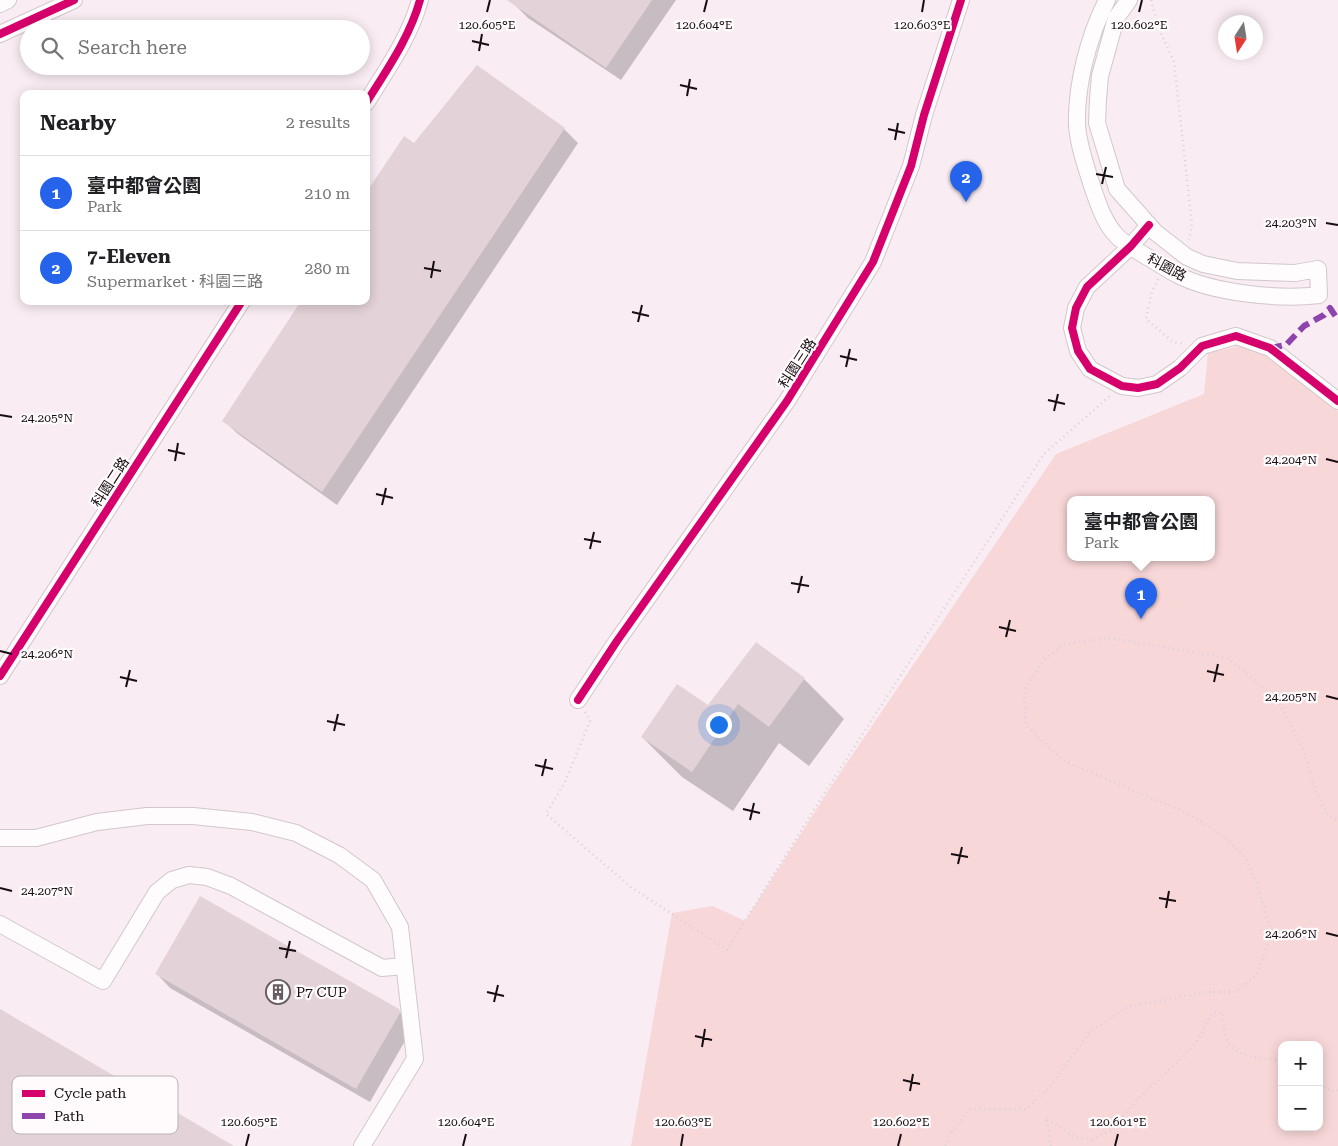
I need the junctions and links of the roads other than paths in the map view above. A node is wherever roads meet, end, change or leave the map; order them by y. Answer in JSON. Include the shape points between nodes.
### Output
{"nodes":[{"id":1,"x":8,"y":0,"type":"edge"},
{"id":2,"x":74,"y":0,"type":"edge"},
{"id":3,"x":420,"y":0,"type":"edge"},
{"id":4,"x":961,"y":0,"type":"edge"},
{"id":5,"x":1107,"y":0,"type":"edge"},
{"id":6,"x":1129,"y":0,"type":"edge"},
{"id":7,"x":0,"y":4,"type":"edge"},
{"id":8,"x":30,"y":20,"type":"edge"},
{"id":9,"x":20,"y":25,"type":"edge"},
{"id":10,"x":0,"y":34,"type":"edge"},
{"id":11,"x":370,"y":96,"type":"edge"},
{"id":12,"x":1149,"y":225,"type":"junction"},
{"id":13,"x":1131,"y":246,"type":"junction"},
{"id":14,"x":239,"y":305,"type":"edge"},
{"id":15,"x":1338,"y":401,"type":"edge"},
{"id":16,"x":0,"y":676,"type":"edge"},
{"id":17,"x":578,"y":700,"type":"road end"},
{"id":18,"x":0,"y":838,"type":"edge"},
{"id":19,"x":0,"y":924,"type":"edge"},
{"id":20,"x":404,"y":966,"type":"junction"},
{"id":21,"x":362,"y":1146,"type":"edge"}],
"edges":[{"from":1,"to":7,"type":"street"},
{"from":2,"to":8,"type":"street"},
{"from":3,"to":11,"type":"street","via":[[416,14]]},
{"from":4,"to":17,"type":"street","name":"科園三路","via":[[911,166],[872,262],[787,401]]},
{"from":5,"to":13,"type":"street","name":"科園路","via":[[1089,43],[1077,124],[1082,156],[1103,216],[1116,235]]},
{"from":6,"to":12,"type":"street","name":"科園路","via":[[1116,18],[1100,76],[1097,123],[1116,188]]},
{"from":9,"to":10,"type":"street"},
{"from":12,"to":13,"type":"street"},
{"from":12,"to":13,"type":"street","name":"科園路","via":[[1187,256],[1203,264],[1237,270],[1295,273],[1318,269],[1319,295],[1295,298],[1233,292],[1179,276]]},
{"from":13,"to":15,"type":"street","via":[[1087,287],[1076,308],[1072,328],[1078,351],[1090,369],[1122,386],[1138,388],[1157,384],[1180,368],[1202,346],[1236,336],[1270,348]]},
{"from":14,"to":16,"type":"street","name":"科園二路"},
{"from":18,"to":20,"type":"street","via":[[36,838],[97,822],[147,816],[193,816],[252,822],[296,833],[339,855],[373,880],[400,927]]},
{"from":19,"to":20,"type":"street","via":[[103,981],[157,892],[172,880],[189,876],[207,877],[231,886],[382,968]]},
{"from":20,"to":21,"type":"street","via":[[415,1059]]}]}
